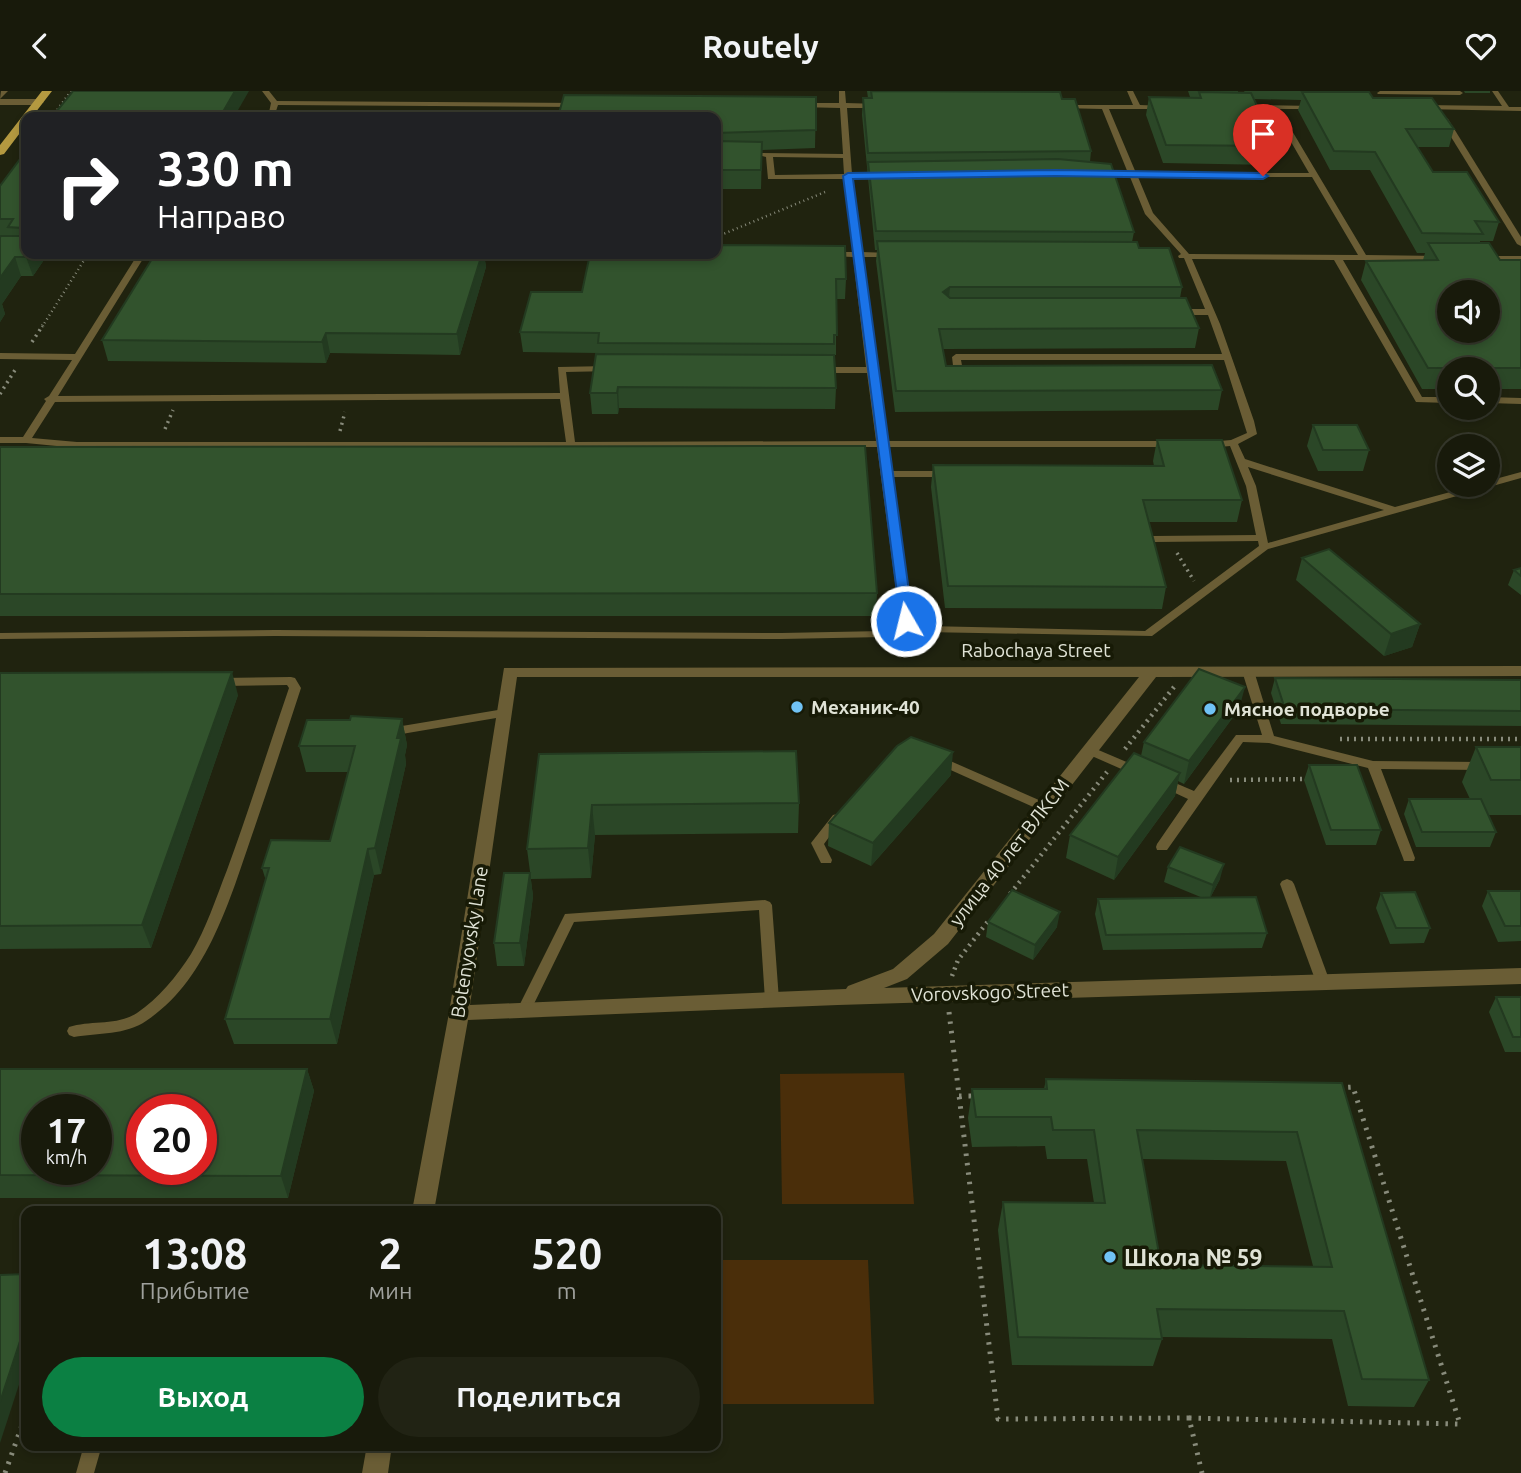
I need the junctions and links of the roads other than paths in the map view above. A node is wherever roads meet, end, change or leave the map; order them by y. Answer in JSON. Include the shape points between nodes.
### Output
{"nodes":[{"id":1,"x":5,"y":91,"type":"edge"},
{"id":2,"x":47,"y":91,"type":"edge"},
{"id":3,"x":265,"y":91,"type":"edge"},
{"id":4,"x":523,"y":91,"type":"edge"},
{"id":5,"x":842,"y":91,"type":"edge"},
{"id":6,"x":1130,"y":91,"type":"edge"},
{"id":7,"x":1495,"y":91,"type":"edge"},
{"id":8,"x":1378,"y":92,"type":"edge"},
{"id":9,"x":1459,"y":92,"type":"edge"},
{"id":10,"x":0,"y":99,"type":"edge"},
{"id":11,"x":1392,"y":100,"type":"edge"},
{"id":12,"x":39,"y":102,"type":"junction"},
{"id":13,"x":275,"y":103,"type":"junction"},
{"id":14,"x":506,"y":104,"type":"junction"},
{"id":15,"x":519,"y":104,"type":"junction"},
{"id":16,"x":588,"y":105,"type":"edge"},
{"id":17,"x":792,"y":106,"type":"edge"},
{"id":18,"x":845,"y":106,"type":"junction"},
{"id":19,"x":886,"y":106,"type":"edge"},
{"id":20,"x":1050,"y":107,"type":"edge"},
{"id":21,"x":1105,"y":107,"type":"junction"},
{"id":22,"x":1138,"y":107,"type":"junction"},
{"id":23,"x":1178,"y":107,"type":"edge"},
{"id":24,"x":1231,"y":107,"type":"edge"},
{"id":25,"x":1275,"y":107,"type":"junction"},
{"id":26,"x":1323,"y":107,"type":"edge"},
{"id":27,"x":1414,"y":107,"type":"edge"},
{"id":28,"x":1437,"y":107,"type":"junction"},
{"id":29,"x":1471,"y":107,"type":"junction"},
{"id":30,"x":1506,"y":108,"type":"junction"},
{"id":31,"x":1521,"y":109,"type":"edge"},
{"id":32,"x":32,"y":112,"type":"edge"},
{"id":33,"x":272,"y":112,"type":"edge"},
{"id":34,"x":503,"y":112,"type":"edge"},
{"id":35,"x":21,"y":126,"type":"edge"},
{"id":36,"x":0,"y":152,"type":"edge"},
{"id":37,"x":756,"y":155,"type":"edge"},
{"id":38,"x":769,"y":156,"type":"junction"},
{"id":39,"x":847,"y":156,"type":"junction"},
{"id":40,"x":1095,"y":175,"type":"edge"},
{"id":41,"x":1315,"y":175,"type":"junction"},
{"id":42,"x":890,"y":176,"type":"edge"},
{"id":43,"x":1134,"y":176,"type":"junction"},
{"id":44,"x":848,"y":179,"type":"junction"},
{"id":45,"x":1521,"y":244,"type":"edge"},
{"id":46,"x":821,"y":254,"type":"edge"},
{"id":47,"x":859,"y":255,"type":"junction"},
{"id":48,"x":899,"y":255,"type":"edge"},
{"id":49,"x":1173,"y":256,"type":"edge"},
{"id":50,"x":1187,"y":256,"type":"junction"},
{"id":51,"x":1338,"y":257,"type":"junction"},
{"id":52,"x":1363,"y":257,"type":"junction"},
{"id":53,"x":1458,"y":258,"type":"edge"},
{"id":54,"x":1470,"y":258,"type":"edge"},
{"id":55,"x":1521,"y":258,"type":"edge"},
{"id":56,"x":139,"y":259,"type":"edge"},
{"id":57,"x":1169,"y":312,"type":"edge"},
{"id":58,"x":1211,"y":312,"type":"junction"},
{"id":59,"x":0,"y":356,"type":"edge"},
{"id":60,"x":76,"y":356,"type":"junction"},
{"id":61,"x":1227,"y":357,"type":"junction"},
{"id":62,"x":615,"y":369,"type":"edge"},
{"id":63,"x":804,"y":370,"type":"edge"},
{"id":64,"x":872,"y":370,"type":"junction"},
{"id":65,"x":973,"y":374,"type":"edge"},
{"id":66,"x":1220,"y":376,"type":"edge"},
{"id":67,"x":1233,"y":376,"type":"junction"},
{"id":68,"x":564,"y":396,"type":"junction"},
{"id":69,"x":49,"y":399,"type":"junction"},
{"id":70,"x":1437,"y":400,"type":"edge"},
{"id":71,"x":1500,"y":400,"type":"edge"},
{"id":72,"x":1521,"y":401,"type":"edge"},
{"id":73,"x":0,"y":440,"type":"edge"},
{"id":74,"x":26,"y":440,"type":"junction"},
{"id":75,"x":1233,"y":443,"type":"junction"},
{"id":76,"x":882,"y":444,"type":"junction"},
{"id":77,"x":571,"y":445,"type":"junction"},
{"id":78,"x":1185,"y":445,"type":"edge"},
{"id":79,"x":1198,"y":445,"type":"edge"},
{"id":80,"x":1240,"y":461,"type":"junction"},
{"id":81,"x":886,"y":474,"type":"junction"},
{"id":82,"x":955,"y":474,"type":"edge"},
{"id":83,"x":1521,"y":475,"type":"edge"},
{"id":84,"x":1500,"y":481,"type":"edge"},
{"id":85,"x":1445,"y":497,"type":"edge"},
{"id":86,"x":1396,"y":511,"type":"junction"},
{"id":87,"x":1153,"y":539,"type":"edge"},
{"id":88,"x":1263,"y":543,"type":"junction"},
{"id":89,"x":906,"y":621,"type":"junction"},
{"id":90,"x":0,"y":636,"type":"edge"},
{"id":91,"x":1152,"y":671,"type":"junction"},
{"id":92,"x":1248,"y":671,"type":"junction"},
{"id":93,"x":1521,"y":671,"type":"edge"},
{"id":94,"x":510,"y":672,"type":"joint"},
{"id":95,"x":208,"y":682,"type":"edge"},
{"id":96,"x":504,"y":713,"type":"junction"},
{"id":97,"x":374,"y":733,"type":"edge"},
{"id":98,"x":1269,"y":739,"type":"junction"},
{"id":99,"x":1089,"y":750,"type":"junction"},
{"id":100,"x":920,"y":755,"type":"edge"},
{"id":101,"x":1373,"y":765,"type":"junction"},
{"id":102,"x":1494,"y":766,"type":"edge"},
{"id":103,"x":1196,"y":797,"type":"junction"},
{"id":104,"x":850,"y":803,"type":"edge"},
{"id":105,"x":1044,"y":807,"type":"junction"},
{"id":106,"x":1162,"y":847,"type":"dead end"},
{"id":107,"x":1409,"y":858,"type":"dead end"},
{"id":108,"x":826,"y":860,"type":"dead end"},
{"id":109,"x":1287,"y":884,"type":"dead end"},
{"id":110,"x":1521,"y":976,"type":"edge"},
{"id":111,"x":1323,"y":982,"type":"junction"},
{"id":112,"x":838,"y":997,"type":"junction"},
{"id":113,"x":772,"y":1000,"type":"junction"},
{"id":114,"x":524,"y":1010,"type":"junction"},
{"id":115,"x":459,"y":1013,"type":"junction"},
{"id":116,"x":74,"y":1031,"type":"dead end"},
{"id":117,"x":424,"y":1206,"type":"edge"},
{"id":118,"x":91,"y":1451,"type":"edge"},
{"id":119,"x":379,"y":1451,"type":"edge"},
{"id":120,"x":85,"y":1473,"type":"edge"},
{"id":121,"x":375,"y":1473,"type":"edge"}],
"edges":[{"from":1,"to":10,"type":"lane"},
{"from":2,"to":12,"type":"main road"},
{"from":3,"to":13,"type":"lane"},
{"from":4,"to":15,"type":"lane"},
{"from":5,"to":18,"type":"lane"},
{"from":6,"to":22,"type":"lane"},
{"from":7,"to":30,"type":"lane"},
{"from":8,"to":9,"type":"lane"},
{"from":8,"to":11,"type":"lane"},
{"from":9,"to":29,"type":"lane"},
{"from":10,"to":12,"type":"street"},
{"from":12,"to":32,"type":"main road"},
{"from":13,"to":14,"type":"lane"},
{"from":13,"to":33,"type":"lane"},
{"from":14,"to":15,"type":"lane"},
{"from":14,"to":34,"type":"lane"},
{"from":15,"to":16,"type":"lane"},
{"from":17,"to":18,"type":"lane"},
{"from":18,"to":19,"type":"lane"},
{"from":18,"to":39,"type":"lane"},
{"from":20,"to":21,"type":"lane","via":[[1063,103]]},
{"from":21,"to":22,"type":"lane"},
{"from":21,"to":43,"type":"lane"},
{"from":22,"to":23,"type":"lane"},
{"from":24,"to":25,"type":"lane","via":[[1243,103]]},
{"from":25,"to":26,"type":"lane"},
{"from":25,"to":41,"type":"lane"},
{"from":27,"to":28,"type":"lane"},
{"from":28,"to":29,"type":"lane"},
{"from":28,"to":45,"type":"lane"},
{"from":29,"to":30,"type":"lane"},
{"from":30,"to":31,"type":"lane"},
{"from":35,"to":36,"type":"main road"},
{"from":37,"to":38,"type":"lane"},
{"from":38,"to":39,"type":"lane"},
{"from":38,"to":44,"type":"lane","via":[[771,177]]},
{"from":39,"to":44,"type":"lane"},
{"from":40,"to":43,"type":"lane"},
{"from":41,"to":43,"type":"lane"},
{"from":41,"to":52,"type":"lane"},
{"from":42,"to":44,"type":"lane"},
{"from":43,"to":50,"type":"lane","via":[[1149,214]]},
{"from":44,"to":47,"type":"lane"},
{"from":46,"to":47,"type":"lane"},
{"from":47,"to":48,"type":"lane"},
{"from":47,"to":64,"type":"lane"},
{"from":49,"to":50,"type":"lane"},
{"from":50,"to":51,"type":"lane"},
{"from":50,"to":58,"type":"lane"},
{"from":51,"to":52,"type":"lane"},
{"from":51,"to":70,"type":"lane","via":[[1419,400]]},
{"from":52,"to":53,"type":"lane"},
{"from":54,"to":55,"type":"lane"},
{"from":56,"to":60,"type":"lane"},
{"from":57,"to":58,"type":"lane"},
{"from":58,"to":61,"type":"lane"},
{"from":59,"to":60,"type":"lane"},
{"from":60,"to":69,"type":"lane"},
{"from":61,"to":65,"type":"lane","via":[[956,357],[959,374]]},
{"from":61,"to":67,"type":"lane"},
{"from":62,"to":68,"type":"lane","via":[[561,369]]},
{"from":63,"to":64,"type":"lane"},
{"from":64,"to":76,"type":"lane"},
{"from":66,"to":67,"type":"lane"},
{"from":67,"to":75,"type":"lane","via":[[1252,435]]},
{"from":68,"to":69,"type":"lane"},
{"from":68,"to":77,"type":"lane"},
{"from":69,"to":74,"type":"lane"},
{"from":71,"to":72,"type":"lane"},
{"from":73,"to":74,"type":"lane"},
{"from":74,"to":77,"type":"lane","via":[[77,445]]},
{"from":75,"to":79,"type":"lane"},
{"from":75,"to":80,"type":"lane"},
{"from":76,"to":77,"type":"lane"},
{"from":76,"to":78,"type":"lane"},
{"from":76,"to":81,"type":"lane"},
{"from":80,"to":86,"type":"lane"},
{"from":80,"to":88,"type":"lane","via":[[1251,486]]},
{"from":81,"to":82,"type":"lane"},
{"from":81,"to":89,"type":"lane"},
{"from":83,"to":84,"type":"lane"},
{"from":85,"to":86,"type":"lane"},
{"from":86,"to":88,"type":"lane"},
{"from":87,"to":88,"type":"lane"},
{"from":88,"to":89,"type":"lane","via":[[1148,634],[924,629]]},
{"from":89,"to":90,"type":"lane","via":[[885,635]]},
{"from":91,"to":92,"type":"street","name":"Rabochaya Street"},
{"from":91,"to":94,"type":"street","name":"Rabochaya Street"},
{"from":91,"to":99,"type":"street","name":"улица 40 лет ВЛКСМ"},
{"from":92,"to":93,"type":"street","name":"Rabochaya Street"},
{"from":92,"to":98,"type":"lane"},
{"from":94,"to":96,"type":"street","name":"Botenyovsky Lane"},
{"from":95,"to":116,"type":"lane","via":[[291,681],[295,688],[235,861],[200,951],[170,989],[132,1022]]},
{"from":96,"to":97,"type":"lane"},
{"from":96,"to":115,"type":"street","name":"Botenyovsky Lane"},
{"from":98,"to":101,"type":"lane"},
{"from":98,"to":103,"type":"lane","via":[[1240,738]]},
{"from":99,"to":103,"type":"lane"},
{"from":99,"to":105,"type":"street","name":"улица 40 лет ВЛКСМ"},
{"from":100,"to":105,"type":"lane","via":[[934,757]]},
{"from":101,"to":102,"type":"lane"},
{"from":101,"to":107,"type":"lane"},
{"from":103,"to":106,"type":"lane"},
{"from":104,"to":108,"type":"lane","via":[[817,843]]},
{"from":105,"to":112,"type":"street","name":"улица 40 лет ВЛКСМ","via":[[941,939],[900,974]]},
{"from":109,"to":111,"type":"lane"},
{"from":110,"to":111,"type":"street","name":"Vorovskogo Street"},
{"from":111,"to":112,"type":"street","name":"Vorovskogo Street"},
{"from":112,"to":113,"type":"street","name":"Vorovskogo Street"},
{"from":113,"to":114,"type":"street","name":"Vorovskogo Street"},
{"from":113,"to":114,"type":"lane","via":[[765,905],[570,917]]},
{"from":114,"to":115,"type":"street","name":"Vorovskogo Street"},
{"from":115,"to":117,"type":"street","name":"Botenyovsky Lane"},
{"from":118,"to":120,"type":"lane"},
{"from":119,"to":121,"type":"street"}]}
